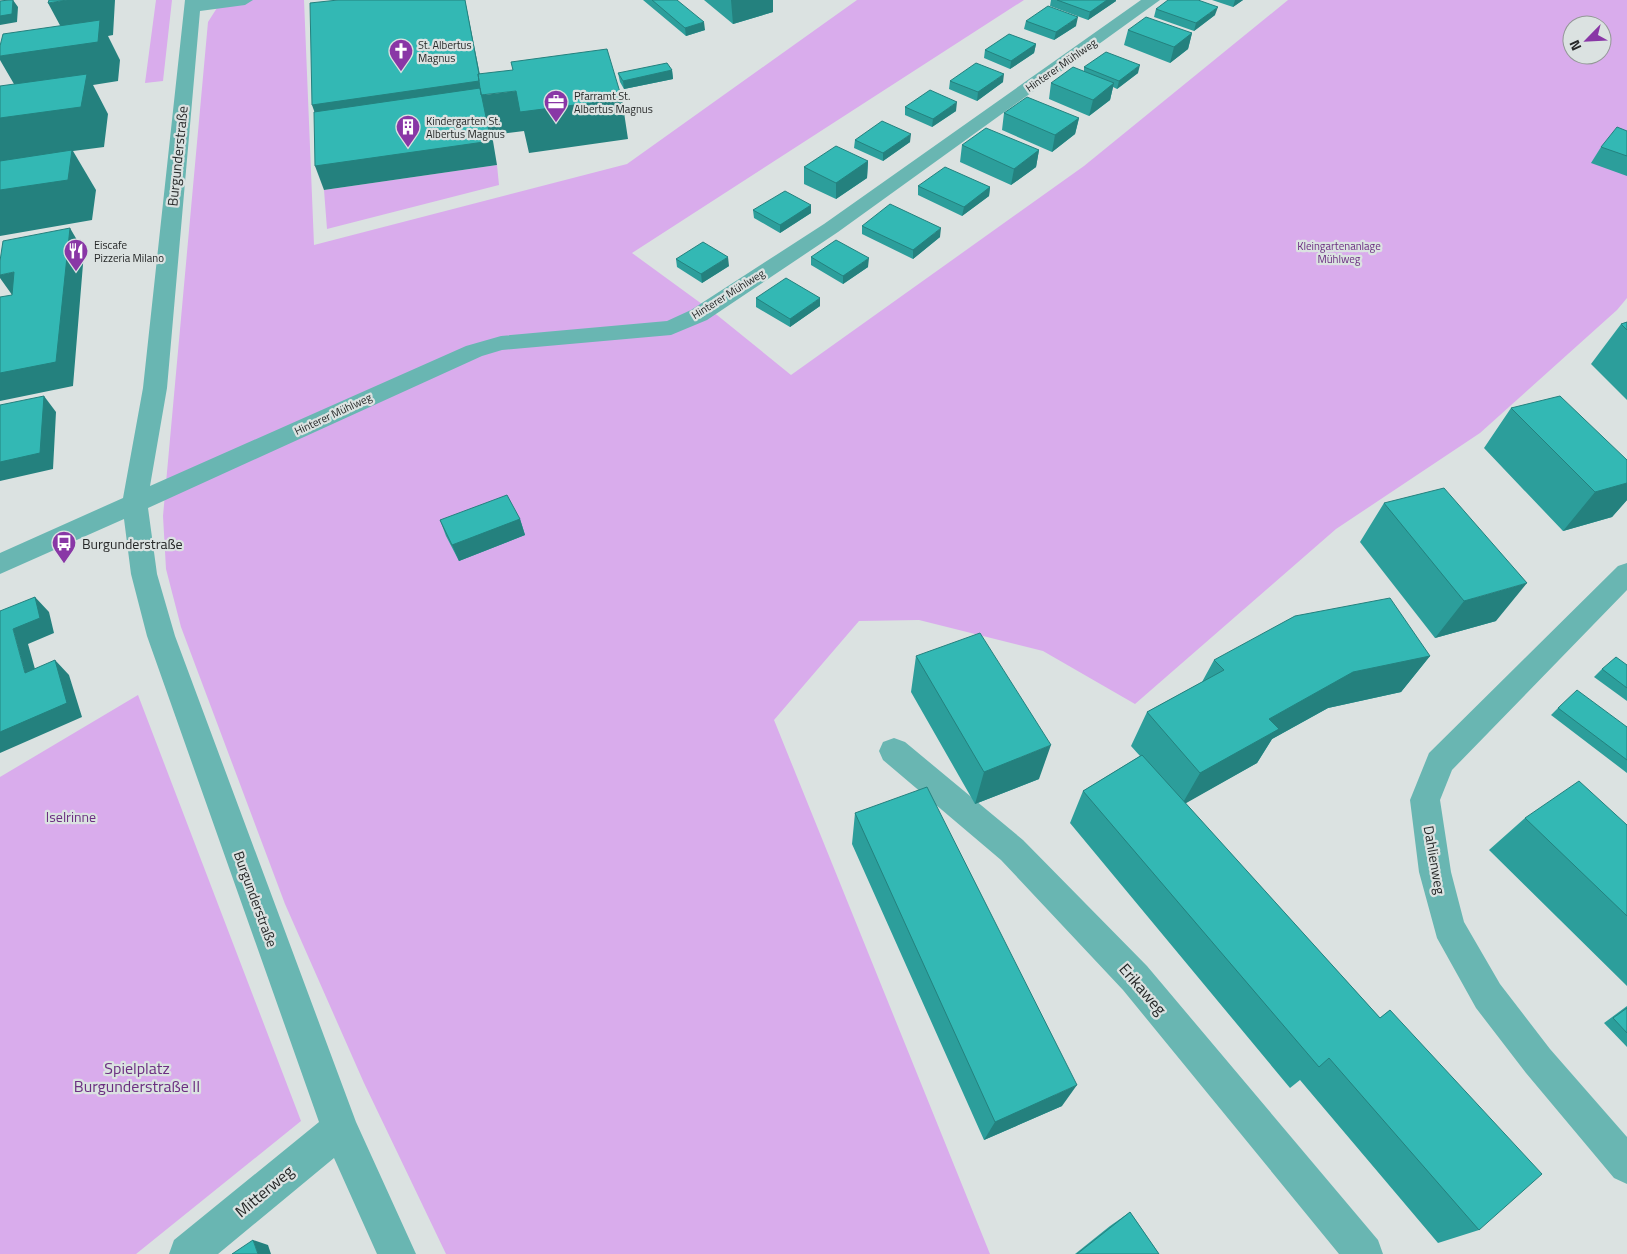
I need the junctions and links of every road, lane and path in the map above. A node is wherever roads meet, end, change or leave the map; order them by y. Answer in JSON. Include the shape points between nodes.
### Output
{"nodes":[{"id":1,"x":245,"y":0,"type":"edge"},
{"id":2,"x":1152,"y":0,"type":"edge"},
{"id":3,"x":193,"y":4,"type":"edge"},
{"id":4,"x":135,"y":502,"type":"junction"},
{"id":5,"x":0,"y":564,"type":"edge"},
{"id":6,"x":1627,"y":573,"type":"edge"},
{"id":7,"x":894,"y":751,"type":"dead end"},
{"id":8,"x":340,"y":1129,"type":"junction"},
{"id":9,"x":1627,"y":1164,"type":"edge"},
{"id":10,"x":188,"y":1254,"type":"edge"},
{"id":11,"x":397,"y":1254,"type":"edge"},
{"id":12,"x":1364,"y":1254,"type":"edge"}],
"edges":[{"from":1,"to":3,"type":"street"},
{"from":2,"to":4,"type":"street","name":"Hinterer Mühlweg","via":[[831,228],[699,315],[671,328],[501,343],[474,351]]},
{"from":3,"to":4,"type":"street","name":"Burgunderstraße","via":[[155,388]]},
{"from":4,"to":5,"type":"street","name":"Hinterer Mühlweg"},
{"from":4,"to":8,"type":"street","name":"Burgunderstraße","via":[[144,574],[161,636]]},
{"from":6,"to":9,"type":"street","name":"Dahlienweg","via":[[1440,762],[1425,800],[1435,872],[1449,927],[1488,996],[1538,1061]]},
{"from":7,"to":12,"type":"street","name":"Erikaweg","via":[[1012,850],[1135,978]]},
{"from":8,"to":10,"type":"street","name":"Mitterweg"},
{"from":8,"to":11,"type":"street","name":"Burgunderstraße"}]}
